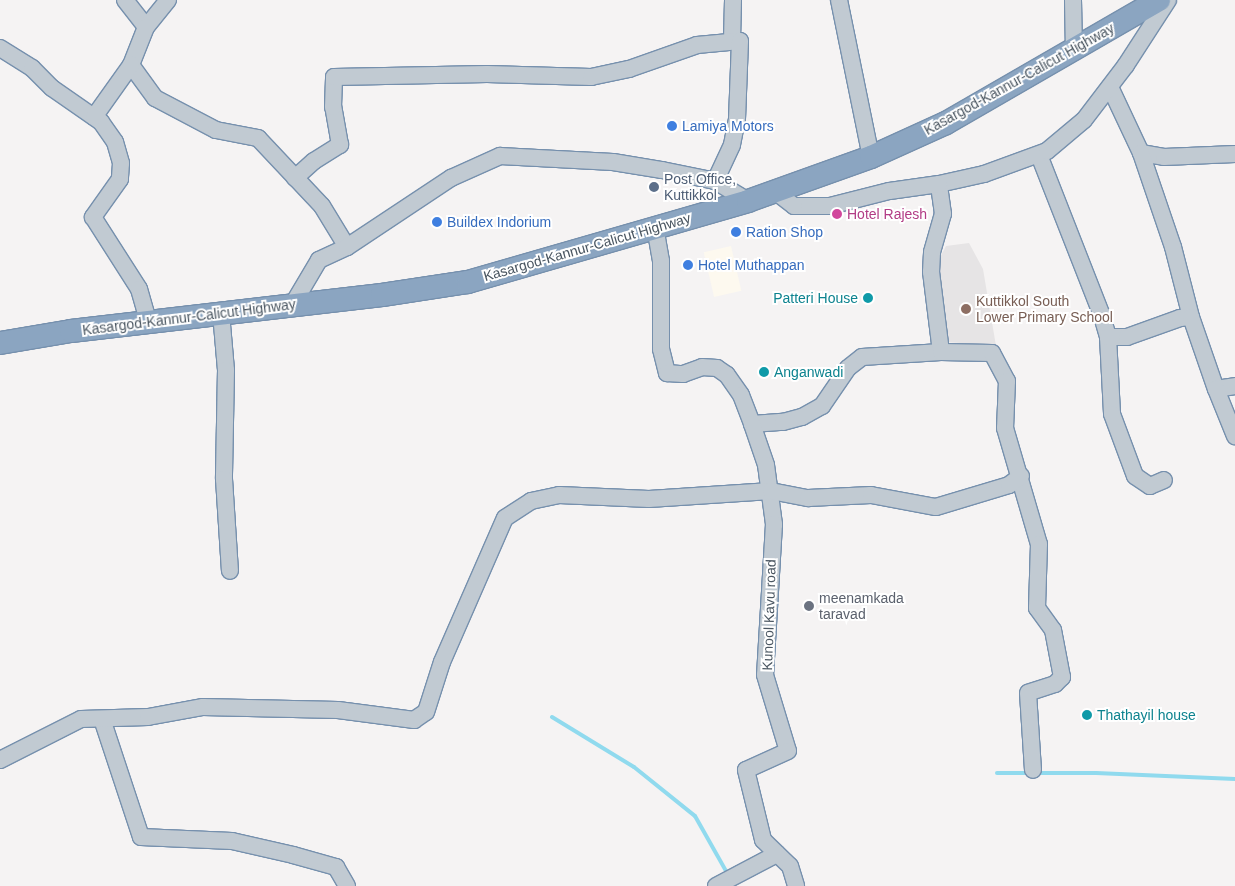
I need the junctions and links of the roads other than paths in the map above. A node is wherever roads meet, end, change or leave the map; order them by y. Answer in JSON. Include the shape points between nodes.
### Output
{"nodes":[{"id":1,"x":125,"y":0,"type":"edge"},
{"id":2,"x":168,"y":0,"type":"edge"},
{"id":3,"x":732,"y":0,"type":"edge"},
{"id":4,"x":839,"y":0,"type":"edge"},
{"id":5,"x":1073,"y":0,"type":"edge"},
{"id":6,"x":1159,"y":0,"type":"edge"},
{"id":7,"x":1168,"y":0,"type":"edge"},
{"id":8,"x":146,"y":27,"type":"junction"},
{"id":9,"x":732,"y":41,"type":"junction"},
{"id":10,"x":0,"y":48,"type":"edge"},
{"id":11,"x":1074,"y":50,"type":"junction"},
{"id":12,"x":131,"y":65,"type":"junction"},
{"id":13,"x":1110,"y":87,"type":"junction"},
{"id":14,"x":94,"y":117,"type":"junction"},
{"id":15,"x":1141,"y":154,"type":"junction"},
{"id":16,"x":1235,"y":154,"type":"edge"},
{"id":17,"x":1039,"y":155,"type":"junction"},
{"id":18,"x":871,"y":157,"type":"junction"},
{"id":19,"x":295,"y":178,"type":"junction"},
{"id":20,"x":715,"y":181,"type":"junction"},
{"id":21,"x":939,"y":184,"type":"junction"},
{"id":22,"x":776,"y":192,"type":"junction"},
{"id":23,"x":748,"y":201,"type":"junction"},
{"id":24,"x":655,"y":227,"type":"junction"},
{"id":25,"x":347,"y":247,"type":"junction"},
{"id":26,"x":293,"y":304,"type":"junction"},
{"id":27,"x":220,"y":312,"type":"junction"},
{"id":28,"x":1191,"y":317,"type":"junction"},
{"id":29,"x":149,"y":323,"type":"junction"},
{"id":30,"x":1108,"y":337,"type":"junction"},
{"id":31,"x":0,"y":343,"type":"edge"},
{"id":32,"x":941,"y":352,"type":"junction"},
{"id":33,"x":1235,"y":386,"type":"edge"},
{"id":34,"x":1216,"y":389,"type":"junction"},
{"id":35,"x":752,"y":424,"type":"junction"},
{"id":36,"x":1235,"y":436,"type":"edge"},
{"id":37,"x":1021,"y":476,"type":"junction"},
{"id":38,"x":1164,"y":480,"type":"dead end"},
{"id":39,"x":771,"y":491,"type":"junction"},
{"id":40,"x":230,"y":571,"type":"dead end"},
{"id":41,"x":102,"y":719,"type":"junction"},
{"id":42,"x":0,"y":760,"type":"edge"},
{"id":43,"x":1033,"y":770,"type":"dead end"},
{"id":44,"x":777,"y":854,"type":"junction"},
{"id":45,"x":347,"y":886,"type":"edge"},
{"id":46,"x":716,"y":886,"type":"edge"},
{"id":47,"x":796,"y":886,"type":"edge"}],
"edges":[{"from":1,"to":8,"type":"street"},
{"from":2,"to":8,"type":"street"},
{"from":3,"to":9,"type":"street"},
{"from":4,"to":18,"type":"street"},
{"from":5,"to":11,"type":"street"},
{"from":6,"to":11,"type":"highway","name":"Kasargod-Kannur-Calicut Highway"},
{"from":7,"to":13,"type":"street"},
{"from":8,"to":12,"type":"street"},
{"from":9,"to":19,"type":"street","via":[[697,45],[629,69],[590,77],[488,74],[334,77],[332,107],[340,145],[314,160]]},
{"from":9,"to":20,"type":"street","via":[[740,41],[741,56],[737,119],[732,145]]},
{"from":10,"to":14,"type":"street","via":[[32,68],[52,88]]},
{"from":11,"to":18,"type":"highway","name":"Kasargod-Kannur-Calicut Highway","via":[[946,123]]},
{"from":12,"to":14,"type":"street"},
{"from":12,"to":19,"type":"street","via":[[155,98],[216,130],[258,138]]},
{"from":13,"to":15,"type":"street"},
{"from":13,"to":17,"type":"street","via":[[1084,120]]},
{"from":14,"to":29,"type":"street","via":[[116,142],[121,163],[120,179],[93,217],[139,288]]},
{"from":15,"to":16,"type":"street","via":[[1164,157]]},
{"from":15,"to":28,"type":"street","via":[[1173,247]]},
{"from":17,"to":21,"type":"street","via":[[984,174]]},
{"from":17,"to":30,"type":"street","via":[[1080,255]]},
{"from":18,"to":22,"type":"highway","name":"Kasargod-Kannur-Calicut Highway"},
{"from":19,"to":25,"type":"street","via":[[322,206]]},
{"from":20,"to":23,"type":"street"},
{"from":20,"to":25,"type":"street","via":[[613,162],[500,156],[450,178]]},
{"from":21,"to":22,"type":"street","via":[[889,191],[830,206],[794,206]]},
{"from":21,"to":32,"type":"street","via":[[943,214],[932,252],[932,272]]},
{"from":22,"to":23,"type":"highway","name":"Kasargod-Kannur-Calicut Highway"},
{"from":23,"to":24,"type":"highway","name":"Kasargod-Kannur-Calicut Highway"},
{"from":24,"to":26,"type":"highway","name":"Kasargod-Kannur-Calicut Highway","via":[[468,282]]},
{"from":24,"to":35,"type":"street","name":"Kunool Kavu road","via":[[660,261],[661,349],[667,373],[683,374],[702,367],[718,368],[741,395]]},
{"from":25,"to":26,"type":"street","via":[[319,260]]},
{"from":26,"to":27,"type":"highway","name":"Kasargod-Kannur-Calicut Highway"},
{"from":27,"to":29,"type":"highway","name":"Kasargod-Kannur-Calicut Highway"},
{"from":27,"to":40,"type":"street","via":[[226,370],[224,479]]},
{"from":28,"to":30,"type":"street","via":[[1128,337]]},
{"from":28,"to":34,"type":"street"},
{"from":29,"to":31,"type":"highway","name":"Kasargod-Kannur-Calicut Highway"},
{"from":30,"to":38,"type":"street","via":[[1112,414],[1136,476],[1150,486]]},
{"from":32,"to":35,"type":"street","via":[[862,357],[848,368],[822,406],[783,422]]},
{"from":32,"to":37,"type":"street","via":[[992,353],[1001,365],[1007,381],[1005,428]]},
{"from":33,"to":34,"type":"street"},
{"from":34,"to":36,"type":"street"},
{"from":35,"to":39,"type":"street","name":"Kunool Kavu road"},
{"from":37,"to":39,"type":"street","via":[[1009,485],[936,507],[871,495],[808,498]]},
{"from":37,"to":43,"type":"street","via":[[1039,544],[1035,586],[1037,608],[1053,630],[1062,677],[1055,684],[1028,693]]},
{"from":39,"to":41,"type":"street","via":[[648,499],[559,495],[531,501],[518,509],[505,518],[442,662],[426,712],[414,720],[338,710],[252,707],[203,707],[148,717]]},
{"from":39,"to":44,"type":"street","name":"Kunool Kavu road","via":[[774,524],[765,675],[788,751],[746,770],[764,840]]},
{"from":41,"to":42,"type":"street","via":[[81,719]]},
{"from":41,"to":45,"type":"street","via":[[141,837],[232,841],[293,855],[336,868]]},
{"from":44,"to":46,"type":"street"},
{"from":44,"to":47,"type":"street","name":"Kunool Kavu road","via":[[790,866]]}]}
